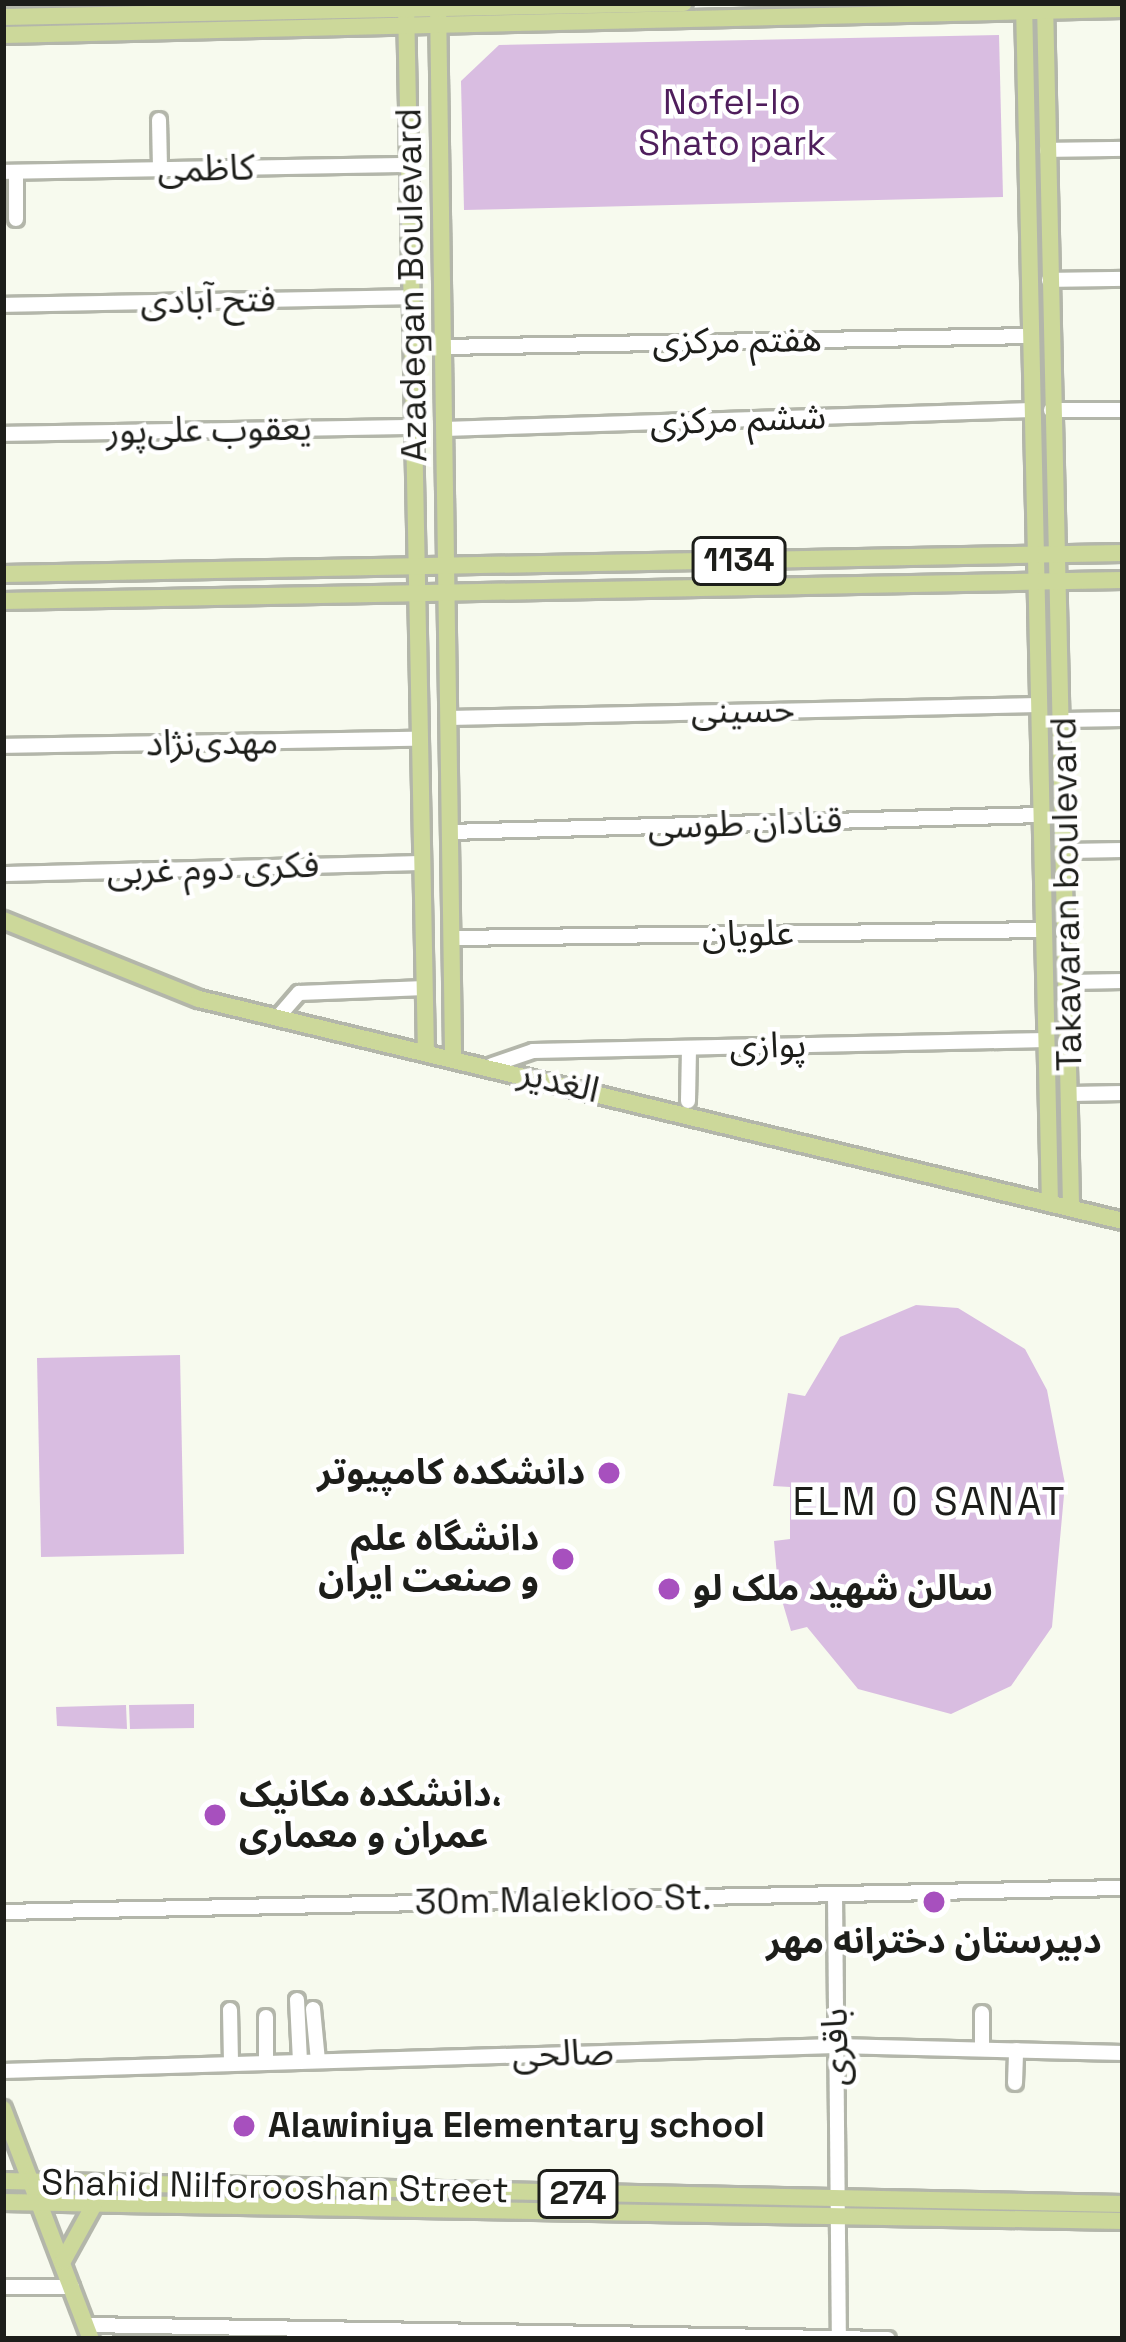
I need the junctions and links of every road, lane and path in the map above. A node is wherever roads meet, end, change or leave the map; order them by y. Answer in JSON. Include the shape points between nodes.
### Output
{"nodes":[{"id":1,"x":684,"y":3,"type":"edge"},
{"id":2,"x":406,"y":6,"type":"edge"},
{"id":3,"x":1024,"y":7,"type":"edge"},
{"id":4,"x":1045,"y":7,"type":"edge"},
{"id":5,"x":1123,"y":9,"type":"edge"},
{"id":6,"x":438,"y":14,"type":"edge"},
{"id":7,"x":3,"y":17,"type":"edge"},
{"id":8,"x":406,"y":29,"type":"junction"},
{"id":9,"x":3,"y":35,"type":"edge"},
{"id":10,"x":159,"y":120,"type":"dead end"},
{"id":11,"x":1123,"y":149,"type":"edge"},
{"id":12,"x":1047,"y":150,"type":"junction"},
{"id":13,"x":409,"y":165,"type":"junction"},
{"id":14,"x":160,"y":170,"type":"junction"},
{"id":15,"x":9,"y":172,"type":"edge"},
{"id":16,"x":16,"y":219,"type":"dead end"},
{"id":17,"x":1123,"y":279,"type":"edge"},
{"id":18,"x":1049,"y":280,"type":"junction"},
{"id":19,"x":412,"y":297,"type":"junction"},
{"id":20,"x":3,"y":305,"type":"edge"},
{"id":21,"x":1031,"y":336,"type":"junction"},
{"id":22,"x":443,"y":347,"type":"junction"},
{"id":23,"x":1032,"y":410,"type":"junction"},
{"id":24,"x":1052,"y":410,"type":"junction"},
{"id":25,"x":1123,"y":410,"type":"edge"},
{"id":26,"x":414,"y":427,"type":"junction"},
{"id":27,"x":444,"y":429,"type":"junction"},
{"id":28,"x":3,"y":434,"type":"edge"},
{"id":29,"x":1123,"y":553,"type":"edge"},
{"id":30,"x":1055,"y":554,"type":"junction"},
{"id":31,"x":1032,"y":555,"type":"junction"},
{"id":32,"x":446,"y":567,"type":"junction"},
{"id":33,"x":418,"y":568,"type":"junction"},
{"id":34,"x":3,"y":574,"type":"edge"},
{"id":35,"x":1032,"y":580,"type":"junction"},
{"id":36,"x":1056,"y":580,"type":"junction"},
{"id":37,"x":1123,"y":580,"type":"edge"},
{"id":38,"x":447,"y":596,"type":"junction"},
{"id":39,"x":418,"y":597,"type":"junction"},
{"id":40,"x":3,"y":602,"type":"edge"},
{"id":41,"x":1038,"y":705,"type":"junction"},
{"id":42,"x":448,"y":718,"type":"junction"},
{"id":43,"x":1123,"y":719,"type":"edge"},
{"id":44,"x":1063,"y":720,"type":"junction"},
{"id":45,"x":420,"y":739,"type":"junction"},
{"id":46,"x":3,"y":746,"type":"edge"},
{"id":47,"x":1041,"y":815,"type":"junction"},
{"id":48,"x":450,"y":832,"type":"junction"},
{"id":49,"x":1123,"y":850,"type":"edge"},
{"id":50,"x":1067,"y":851,"type":"junction"},
{"id":51,"x":423,"y":863,"type":"junction"},
{"id":52,"x":3,"y":874,"type":"edge"},
{"id":53,"x":3,"y":920,"type":"edge"},
{"id":54,"x":1044,"y":930,"type":"junction"},
{"id":55,"x":452,"y":938,"type":"junction"},
{"id":56,"x":1123,"y":981,"type":"edge"},
{"id":57,"x":1069,"y":982,"type":"junction"},
{"id":58,"x":425,"y":988,"type":"junction"},
{"id":59,"x":278,"y":1017,"type":"junction"},
{"id":60,"x":1047,"y":1040,"type":"junction"},
{"id":61,"x":689,"y":1048,"type":"junction"},
{"id":62,"x":426,"y":1050,"type":"junction"},
{"id":63,"x":453,"y":1056,"type":"junction"},
{"id":64,"x":492,"y":1065,"type":"junction"},
{"id":65,"x":1123,"y":1093,"type":"edge"},
{"id":66,"x":1072,"y":1094,"type":"junction"},
{"id":67,"x":688,"y":1101,"type":"dead end"},
{"id":68,"x":1062,"y":1206,"type":"junction"},
{"id":69,"x":1123,"y":1211,"type":"edge"},
{"id":70,"x":1092,"y":1213,"type":"junction"},
{"id":71,"x":1123,"y":1221,"type":"edge"},
{"id":72,"x":1123,"y":1888,"type":"edge"},
{"id":73,"x":835,"y":1894,"type":"junction"},
{"id":74,"x":3,"y":1912,"type":"edge"},
{"id":75,"x":297,"y":2000,"type":"dead end"},
{"id":76,"x":313,"y":2009,"type":"dead end"},
{"id":77,"x":230,"y":2010,"type":"dead end"},
{"id":78,"x":982,"y":2013,"type":"dead end"},
{"id":79,"x":266,"y":2017,"type":"dead end"},
{"id":80,"x":836,"y":2046,"type":"junction"},
{"id":81,"x":982,"y":2049,"type":"junction"},
{"id":82,"x":1016,"y":2050,"type":"junction"},
{"id":83,"x":1123,"y":2053,"type":"edge"},
{"id":84,"x":318,"y":2061,"type":"junction"},
{"id":85,"x":266,"y":2062,"type":"junction"},
{"id":86,"x":300,"y":2062,"type":"junction"},
{"id":87,"x":231,"y":2063,"type":"junction"},
{"id":88,"x":3,"y":2071,"type":"edge"},
{"id":89,"x":1015,"y":2083,"type":"dead end"},
{"id":90,"x":3,"y":2109,"type":"edge"},
{"id":91,"x":3,"y":2182,"type":"edge"},
{"id":92,"x":33,"y":2182,"type":"junction"},
{"id":93,"x":3,"y":2202,"type":"edge"},
{"id":94,"x":41,"y":2203,"type":"junction"},
{"id":95,"x":95,"y":2203,"type":"junction"},
{"id":96,"x":1123,"y":2204,"type":"edge"},
{"id":97,"x":838,"y":2208,"type":"junction"},
{"id":98,"x":1123,"y":2221,"type":"edge"},
{"id":99,"x":62,"y":2262,"type":"junction"},
{"id":100,"x":3,"y":2287,"type":"edge"},
{"id":101,"x":72,"y":2287,"type":"junction"},
{"id":102,"x":88,"y":2332,"type":"edge"},
{"id":103,"x":839,"y":2339,"type":"edge"},
{"id":104,"x":888,"y":2339,"type":"edge"}],
"edges":[{"from":1,"to":6,"type":"main road"},
{"from":2,"to":6,"type":"main road"},
{"from":2,"to":7,"type":"main road"},
{"from":2,"to":8,"type":"main road","name":"Azadegan Boulevard"},
{"from":3,"to":4,"type":"main road"},
{"from":3,"to":6,"type":"main road"},
{"from":3,"to":21,"type":"main road"},
{"from":4,"to":5,"type":"main road"},
{"from":4,"to":12,"type":"main road"},
{"from":6,"to":8,"type":"main road"},
{"from":6,"to":22,"type":"main road","name":"Azadegan Boulevard"},
{"from":8,"to":9,"type":"main road"},
{"from":8,"to":13,"type":"main road","name":"Azadegan Boulevard"},
{"from":10,"to":14,"type":"street"},
{"from":11,"to":12,"type":"street"},
{"from":12,"to":18,"type":"main road"},
{"from":13,"to":14,"type":"street","name":"کاظمی"},
{"from":13,"to":19,"type":"main road","name":"Azadegan Boulevard"},
{"from":14,"to":15,"type":"street","name":"کاظمی"},
{"from":15,"to":16,"type":"street"},
{"from":17,"to":18,"type":"street"},
{"from":18,"to":24,"type":"main road"},
{"from":19,"to":20,"type":"street","name":"فتح آبادی"},
{"from":19,"to":26,"type":"main road","name":"Azadegan Boulevard"},
{"from":21,"to":22,"type":"street","name":"هفتم مرکزی"},
{"from":21,"to":23,"type":"main road"},
{"from":22,"to":27,"type":"main road","name":"Azadegan Boulevard"},
{"from":23,"to":27,"type":"street","name":"ششم مرکزی"},
{"from":23,"to":31,"type":"main road"},
{"from":24,"to":25,"type":"street"},
{"from":24,"to":30,"type":"main road"},
{"from":26,"to":28,"type":"street","name":"یعقوب علی‌پور"},
{"from":26,"to":33,"type":"main road","name":"Azadegan Boulevard"},
{"from":27,"to":32,"type":"main road","name":"Azadegan Boulevard"},
{"from":29,"to":30,"type":"main road","number":"1134"},
{"from":30,"to":31,"type":"main road","number":"1134"},
{"from":30,"to":36,"type":"main road","name":"Takavaran boulevard"},
{"from":31,"to":32,"type":"main road","number":"1134"},
{"from":31,"to":35,"type":"main road","name":"Takavaran boulevard"},
{"from":32,"to":33,"type":"main road","number":"1134"},
{"from":32,"to":38,"type":"main road","name":"Azadegan Boulevard"},
{"from":33,"to":34,"type":"main road","number":"1134"},
{"from":33,"to":39,"type":"main road","name":"Azadegan Boulevard"},
{"from":35,"to":36,"type":"main road","number":"1134"},
{"from":35,"to":38,"type":"main road","number":"1134"},
{"from":35,"to":41,"type":"main road","name":"Takavaran boulevard"},
{"from":36,"to":37,"type":"main road","number":"1134"},
{"from":36,"to":44,"type":"main road","name":"Takavaran boulevard"},
{"from":38,"to":39,"type":"main road","number":"1134"},
{"from":38,"to":42,"type":"main road"},
{"from":39,"to":40,"type":"main road","number":"1134"},
{"from":39,"to":45,"type":"main road"},
{"from":41,"to":42,"type":"street","name":"حسینی"},
{"from":41,"to":47,"type":"main road","name":"Takavaran boulevard"},
{"from":42,"to":48,"type":"main road"},
{"from":43,"to":44,"type":"street"},
{"from":44,"to":50,"type":"main road","name":"Takavaran boulevard"},
{"from":45,"to":46,"type":"street","name":"مهدی‌نژاد"},
{"from":45,"to":51,"type":"main road"},
{"from":47,"to":48,"type":"street","name":"قنادان طوسی"},
{"from":47,"to":54,"type":"main road","name":"Takavaran boulevard"},
{"from":48,"to":55,"type":"main road"},
{"from":49,"to":50,"type":"street"},
{"from":50,"to":57,"type":"main road","name":"Takavaran boulevard"},
{"from":51,"to":52,"type":"street","name":"فکری دوم غربی"},
{"from":51,"to":58,"type":"main road"},
{"from":53,"to":59,"type":"main road","name":"الغدیر","via":[[200,999]]},
{"from":54,"to":55,"type":"street","name":"علویان"},
{"from":54,"to":60,"type":"main road","name":"Takavaran boulevard"},
{"from":55,"to":63,"type":"main road"},
{"from":56,"to":57,"type":"street"},
{"from":57,"to":66,"type":"main road","name":"Takavaran boulevard"},
{"from":58,"to":59,"type":"street","via":[[299,993]]},
{"from":58,"to":62,"type":"main road"},
{"from":59,"to":62,"type":"main road","name":"الغدیر"},
{"from":60,"to":61,"type":"street","name":"پوازی"},
{"from":60,"to":68,"type":"main road","name":"Takavaran boulevard"},
{"from":61,"to":64,"type":"street","name":"پوازی","via":[[533,1051]]},
{"from":61,"to":67,"type":"street"},
{"from":62,"to":63,"type":"main road","name":"الغدیر"},
{"from":63,"to":64,"type":"main road","name":"الغدیر"},
{"from":64,"to":68,"type":"main road","name":"الغدیر"},
{"from":65,"to":66,"type":"street"},
{"from":66,"to":68,"type":"main road","name":"Takavaran boulevard"},
{"from":68,"to":70,"type":"main road","name":"الغدیر"},
{"from":69,"to":70,"type":"street"},
{"from":70,"to":71,"type":"main road","name":"الغدیر"},
{"from":72,"to":73,"type":"street","name":"30m Malekloo St."},
{"from":73,"to":74,"type":"street","name":"30m Malekloo St."},
{"from":73,"to":80,"type":"street","name":"باقری"},
{"from":75,"to":86,"type":"street"},
{"from":76,"to":84,"type":"street"},
{"from":77,"to":87,"type":"street"},
{"from":78,"to":81,"type":"street"},
{"from":79,"to":85,"type":"street"},
{"from":80,"to":81,"type":"street","name":"صالحی"},
{"from":80,"to":84,"type":"street","name":"صالحی"},
{"from":80,"to":97,"type":"street","name":"باقری"},
{"from":81,"to":82,"type":"street","name":"صالحی"},
{"from":82,"to":83,"type":"street","name":"صالحی"},
{"from":82,"to":89,"type":"street"},
{"from":84,"to":86,"type":"street","name":"صالحی"},
{"from":85,"to":86,"type":"street","name":"صالحی"},
{"from":85,"to":87,"type":"street","name":"صالحی"},
{"from":87,"to":88,"type":"street","name":"صالحی"},
{"from":90,"to":92,"type":"main road"},
{"from":91,"to":92,"type":"main road","name":"Shahid Nilforooshan Street","number":"274"},
{"from":92,"to":94,"type":"main road"},
{"from":92,"to":97,"type":"main road","name":"Shahid Nilforooshan Street","number":"274"},
{"from":93,"to":94,"type":"main road","number":"274"},
{"from":94,"to":95,"type":"main road","number":"274"},
{"from":94,"to":99,"type":"main road"},
{"from":95,"to":97,"type":"main road","name":"Shahid Nilforooshan Street","number":"274"},
{"from":95,"to":99,"type":"main road"},
{"from":96,"to":97,"type":"main road","name":"Shahid Nilforooshan Street","number":"274"},
{"from":97,"to":98,"type":"main road","name":"Shahid Nilforooshan Street","number":"274"},
{"from":97,"to":103,"type":"street","name":"باقری"},
{"from":99,"to":101,"type":"main road"},
{"from":100,"to":101,"type":"street"},
{"from":101,"to":102,"type":"main road"},
{"from":102,"to":103,"type":"street"},
{"from":103,"to":104,"type":"street"}]}
